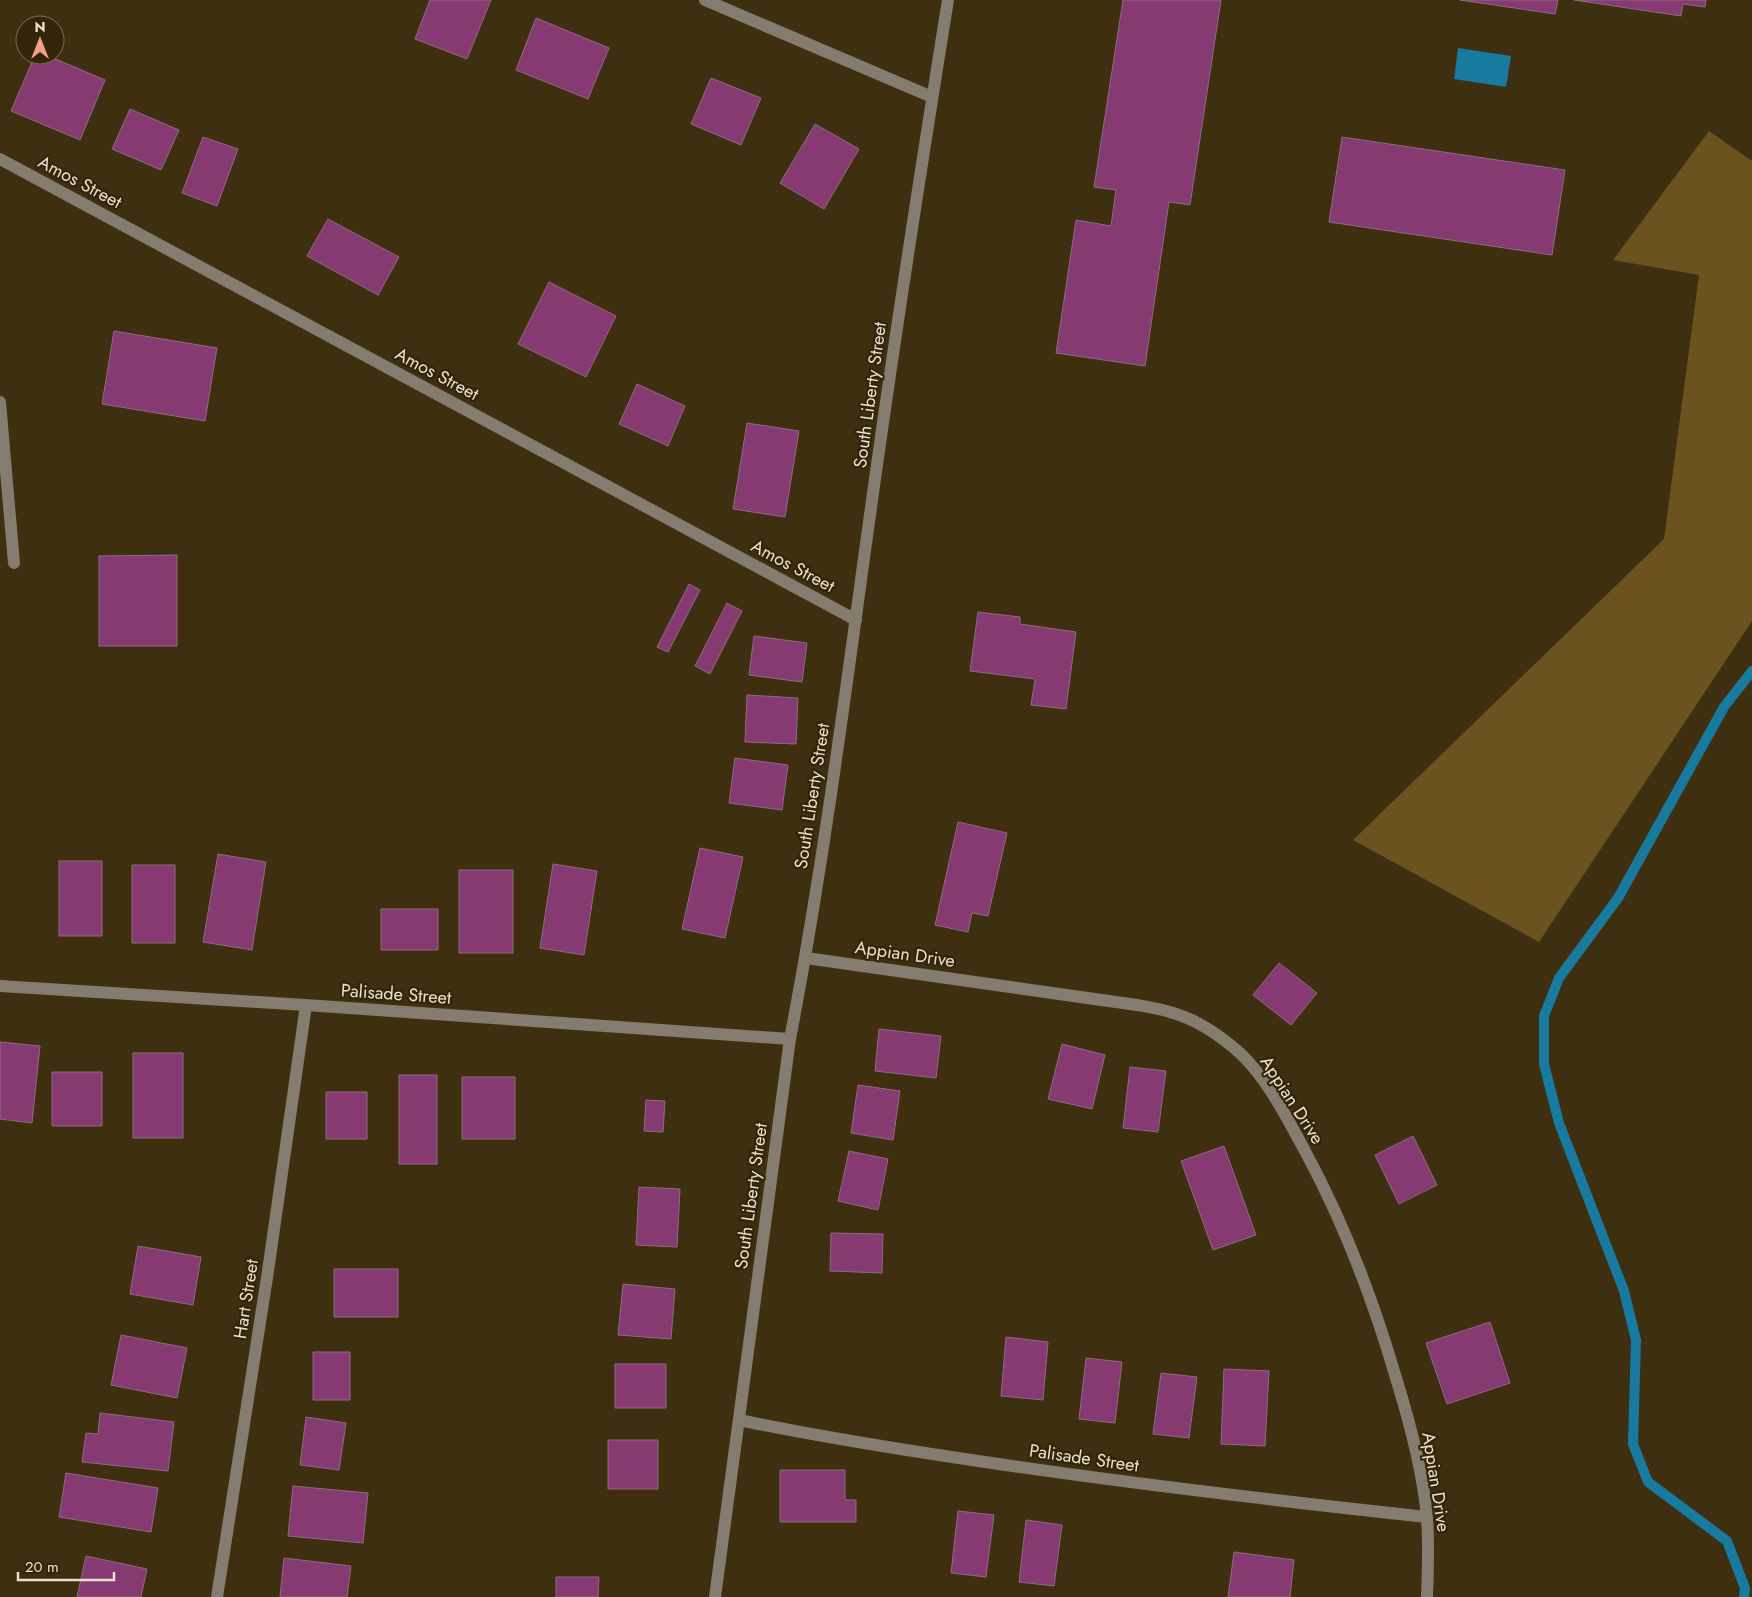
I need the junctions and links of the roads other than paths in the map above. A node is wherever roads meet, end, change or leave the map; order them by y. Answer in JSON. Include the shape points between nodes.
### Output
{"nodes":[{"id":1,"x":705,"y":0,"type":"edge"},
{"id":2,"x":948,"y":0,"type":"edge"},
{"id":3,"x":932,"y":97,"type":"junction"},
{"id":4,"x":0,"y":159,"type":"edge"},
{"id":5,"x":0,"y":402,"type":"edge"},
{"id":6,"x":14,"y":563,"type":"dead end"},
{"id":7,"x":856,"y":620,"type":"junction"},
{"id":8,"x":806,"y":958,"type":"junction"},
{"id":9,"x":0,"y":986,"type":"edge"},
{"id":10,"x":306,"y":1005,"type":"junction"},
{"id":11,"x":790,"y":1039,"type":"junction"},
{"id":12,"x":739,"y":1420,"type":"junction"},
{"id":13,"x":1427,"y":1517,"type":"junction"},
{"id":14,"x":217,"y":1597,"type":"edge"},
{"id":15,"x":716,"y":1597,"type":"edge"},
{"id":16,"x":1427,"y":1597,"type":"edge"}],
"edges":[{"from":1,"to":3,"type":"street"},
{"from":2,"to":3,"type":"street","name":"South Liberty Street"},
{"from":3,"to":7,"type":"street","name":"South Liberty Street"},
{"from":4,"to":7,"type":"street","name":"Amos Street"},
{"from":5,"to":6,"type":"street"},
{"from":7,"to":8,"type":"street","name":"South Liberty Street"},
{"from":8,"to":11,"type":"street","name":"South Liberty Street"},
{"from":8,"to":13,"type":"street","name":"Appian Drive","via":[[1137,1004],[1175,1013],[1210,1030],[1241,1054],[1266,1084],[1294,1130],[1342,1224],[1378,1318],[1406,1410]]},
{"from":9,"to":10,"type":"street","name":"Palisade Street"},
{"from":10,"to":11,"type":"street","name":"Palisade Street"},
{"from":10,"to":14,"type":"street","name":"Hart Street"},
{"from":11,"to":12,"type":"street","name":"South Liberty Street"},
{"from":12,"to":13,"type":"street","name":"Palisade Street","via":[[916,1452],[1086,1477]]},
{"from":12,"to":15,"type":"street","name":"South Liberty Street"},
{"from":13,"to":16,"type":"street","name":"Appian Drive"}]}
